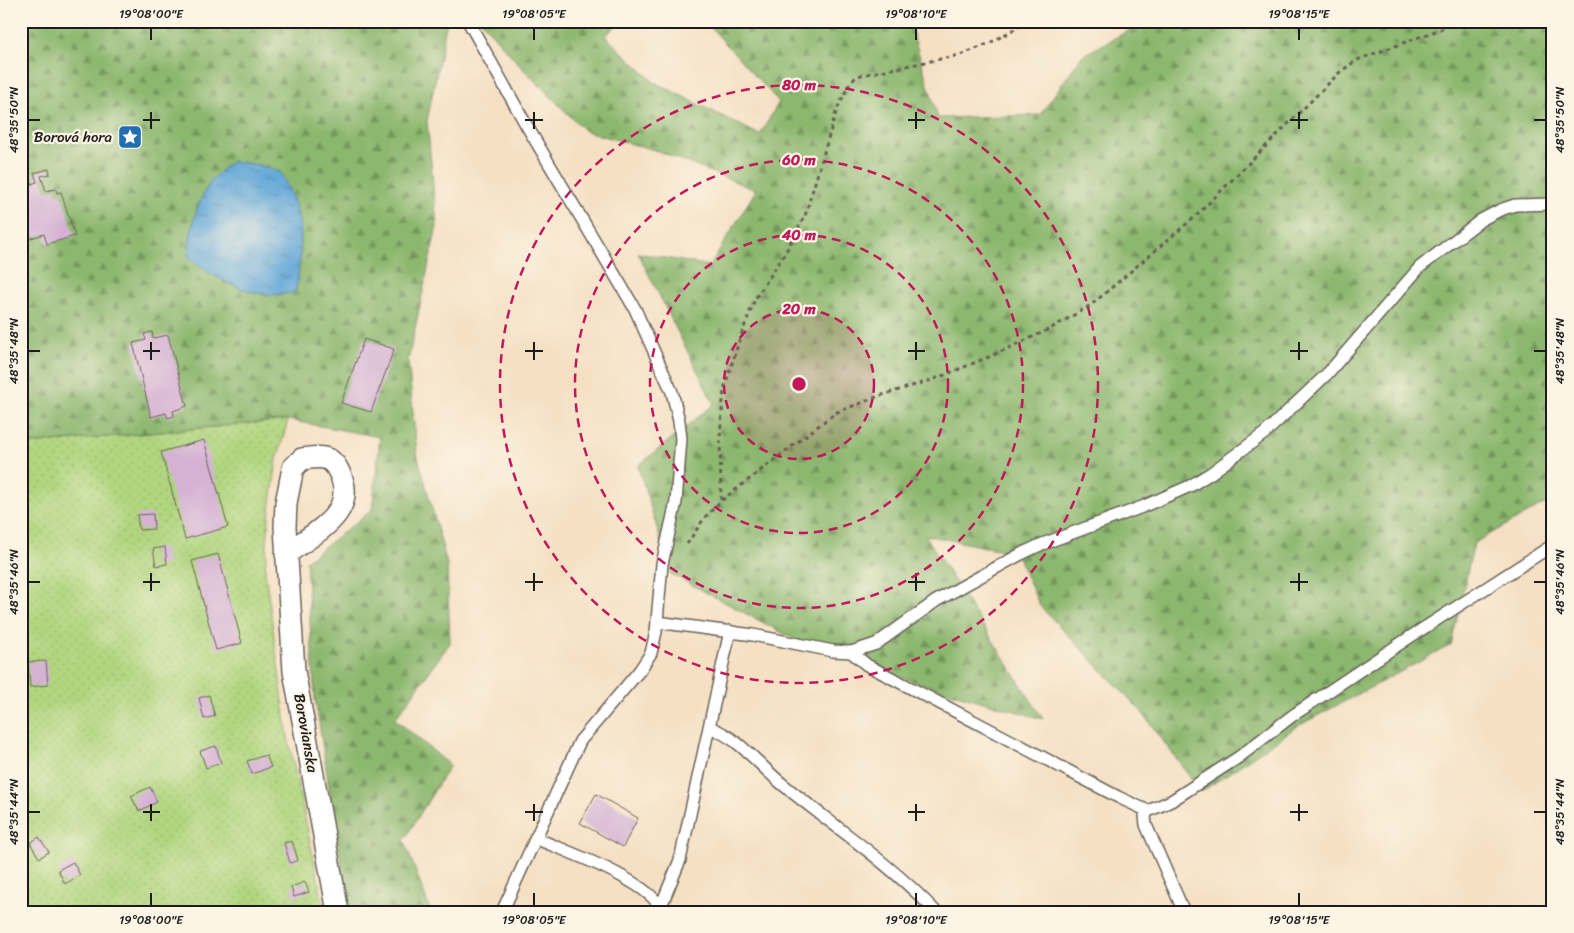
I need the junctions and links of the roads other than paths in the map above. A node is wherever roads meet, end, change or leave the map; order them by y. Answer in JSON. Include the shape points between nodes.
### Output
{"nodes":[{"id":1,"x":468,"y":21,"type":"edge"},
{"id":2,"x":1553,"y":204,"type":"edge"},
{"id":3,"x":1553,"y":545,"type":"edge"},
{"id":4,"x":286,"y":554,"type":"dead end"},
{"id":5,"x":657,"y":622,"type":"junction"},
{"id":6,"x":730,"y":631,"type":"junction"},
{"id":7,"x":851,"y":652,"type":"junction"},
{"id":8,"x":709,"y":727,"type":"junction"},
{"id":9,"x":1148,"y":811,"type":"junction"},
{"id":10,"x":535,"y":838,"type":"junction"},
{"id":11,"x":662,"y":909,"type":"edge"},
{"id":12,"x":338,"y":912,"type":"edge"},
{"id":13,"x":502,"y":912,"type":"edge"},
{"id":14,"x":936,"y":912,"type":"edge"},
{"id":15,"x":1184,"y":912,"type":"edge"}],
"edges":[{"from":1,"to":5,"type":"lane","via":[[636,310],[672,392],[679,421],[680,456],[676,502],[662,564]]},
{"from":2,"to":7,"type":"lane","via":[[1515,205],[1500,210],[1481,220],[1420,267],[1328,373],[1265,433],[1211,473],[1142,507],[1040,545],[958,588],[876,644]]},
{"from":3,"to":9,"type":"lane","via":[[1292,716],[1231,762],[1171,801]]},
{"from":4,"to":12,"type":"street","name":"Borovianska","via":[[294,671]]},
{"from":5,"to":6,"type":"lane"},
{"from":5,"to":10,"type":"lane","via":[[651,653],[580,741]]},
{"from":6,"to":7,"type":"lane"},
{"from":6,"to":8,"type":"lane"},
{"from":7,"to":9,"type":"lane","via":[[875,670]]},
{"from":8,"to":11,"type":"lane","via":[[680,860]]},
{"from":8,"to":14,"type":"lane","via":[[733,738],[779,781],[907,883]]},
{"from":9,"to":15,"type":"lane","via":[[1146,825]]},
{"from":10,"to":11,"type":"lane","via":[[631,880],[648,892]]},
{"from":10,"to":13,"type":"lane"}]}
